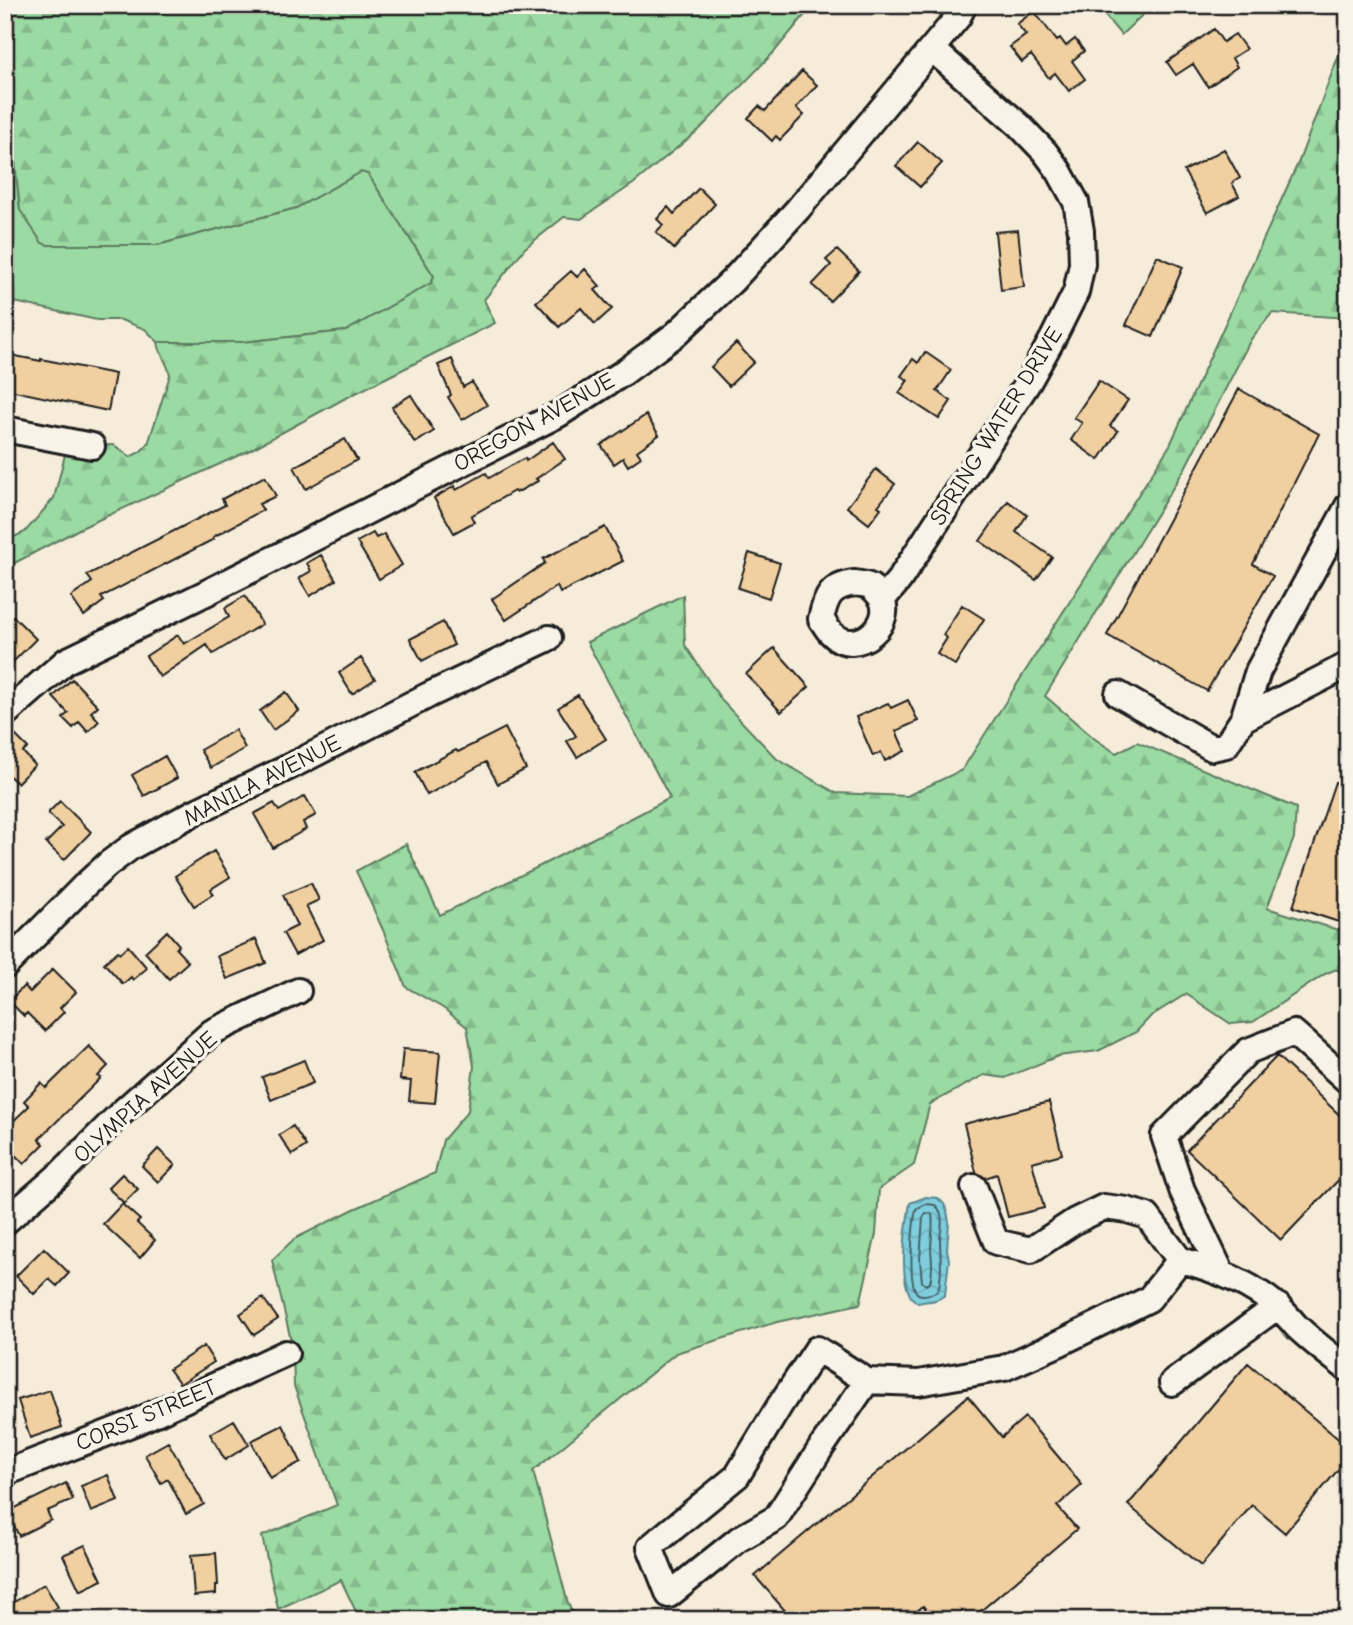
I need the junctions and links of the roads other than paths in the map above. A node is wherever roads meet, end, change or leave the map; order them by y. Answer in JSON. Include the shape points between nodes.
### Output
{"nodes":[{"id":1,"x":964,"y":5,"type":"edge"},
{"id":2,"x":932,"y":49,"type":"junction"},
{"id":3,"x":5,"y":429,"type":"edge"},
{"id":4,"x":92,"y":446,"type":"dead end"},
{"id":5,"x":1348,"y":506,"type":"edge"},
{"id":6,"x":882,"y":600,"type":"dead end"},
{"id":7,"x":550,"y":638,"type":"dead end"},
{"id":8,"x":1348,"y":665,"type":"edge"},
{"id":9,"x":1118,"y":694,"type":"dead end"},
{"id":10,"x":5,"y":714,"type":"edge"},
{"id":11,"x":1243,"y":719,"type":"junction"},
{"id":12,"x":5,"y":966,"type":"edge"},
{"id":13,"x":298,"y":991,"type":"dead end"},
{"id":14,"x":1348,"y":1081,"type":"edge"},
{"id":15,"x":974,"y":1187,"type":"dead end"},
{"id":16,"x":5,"y":1222,"type":"edge"},
{"id":17,"x":1180,"y":1260,"type":"junction"},
{"id":18,"x":1221,"y":1272,"type":"junction"},
{"id":19,"x":1278,"y":1306,"type":"junction"},
{"id":20,"x":286,"y":1353,"type":"dead end"},
{"id":21,"x":1348,"y":1369,"type":"edge"},
{"id":22,"x":867,"y":1381,"type":"junction"},
{"id":23,"x":1171,"y":1382,"type":"dead end"},
{"id":24,"x":5,"y":1473,"type":"edge"}],
"edges":[{"from":1,"to":2,"type":"street","name":"OREGON AVENUE"},
{"from":2,"to":6,"type":"street","name":"SPRING WATER DRIVE","via":[[1019,125],[1052,161],[1076,202],[1082,264],[1076,292],[1029,381]]},
{"from":2,"to":10,"type":"street","name":"OREGON AVENUE","via":[[733,280],[676,334],[623,373],[559,414],[66,661]]},
{"from":3,"to":4,"type":"street"},
{"from":5,"to":11,"type":"street","via":[[1258,671]]},
{"from":7,"to":12,"type":"street","name":"MANILA AVENUE","via":[[131,847],[108,863]]},
{"from":8,"to":11,"type":"street"},
{"from":9,"to":11,"type":"street","via":[[1212,747],[1226,745]]},
{"from":13,"to":16,"type":"street","name":"OLYMPIA AVENUE","via":[[212,1032]]},
{"from":14,"to":18,"type":"street","via":[[1294,1033],[1248,1051],[1164,1136],[1182,1190]]},
{"from":15,"to":17,"type":"street","via":[[996,1242],[1031,1250],[1104,1207],[1147,1216]]},
{"from":17,"to":18,"type":"street"},
{"from":17,"to":22,"type":"street","via":[[1149,1299],[1004,1368],[918,1383]]},
{"from":18,"to":19,"type":"street"},
{"from":19,"to":21,"type":"street"},
{"from":19,"to":23,"type":"street"},
{"from":20,"to":24,"type":"street","name":"CORSI STREET","via":[[136,1422]]},
{"from":22,"to":22,"type":"street","via":[[817,1349],[737,1476],[650,1547],[669,1595],[739,1539],[776,1518]]}]}
